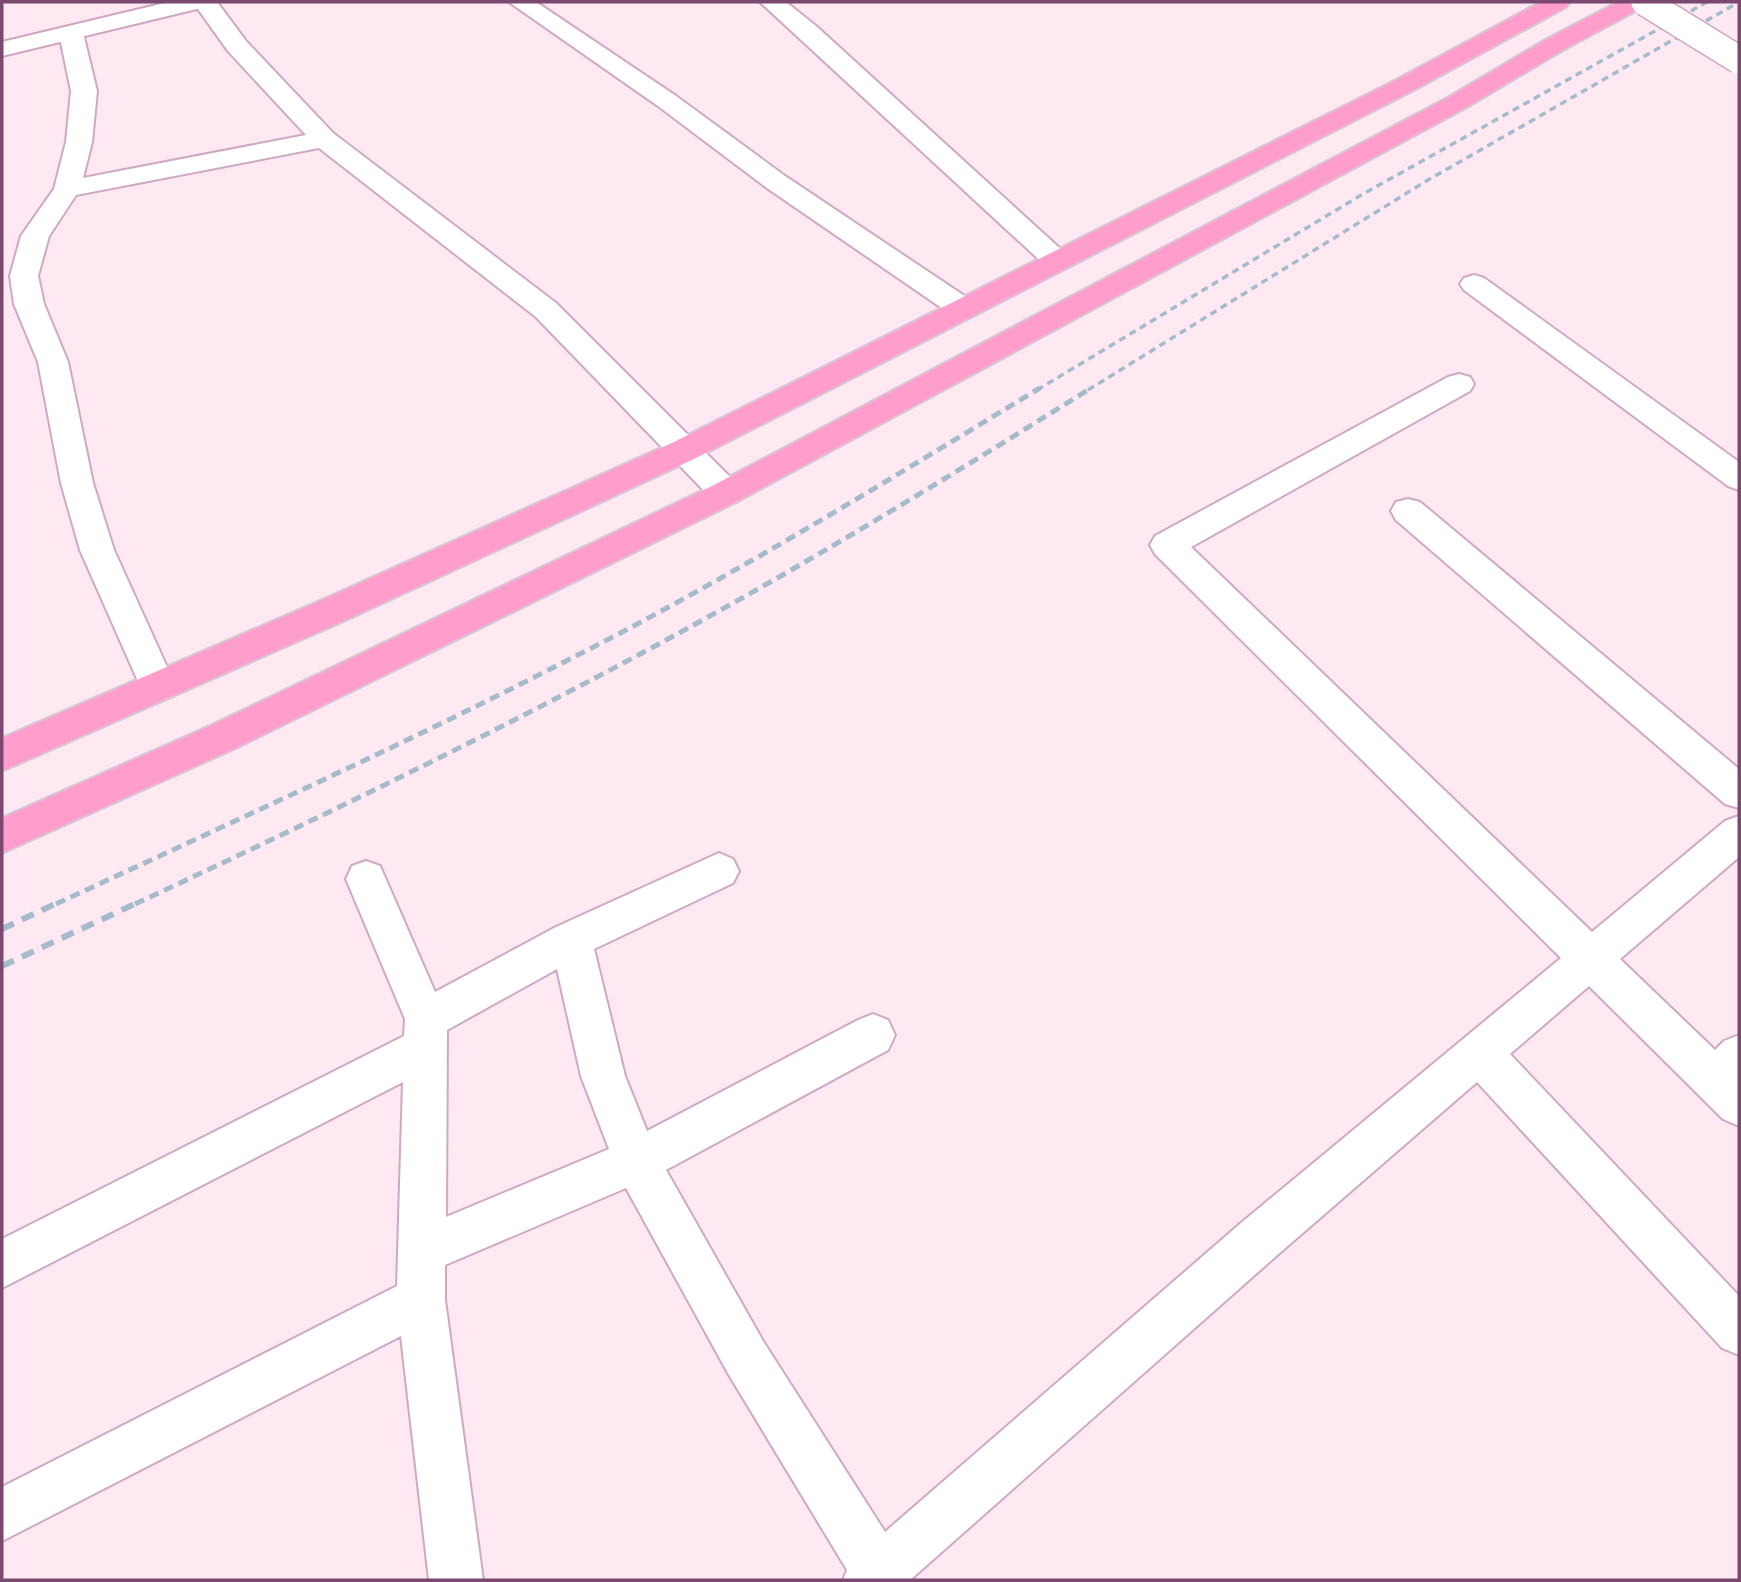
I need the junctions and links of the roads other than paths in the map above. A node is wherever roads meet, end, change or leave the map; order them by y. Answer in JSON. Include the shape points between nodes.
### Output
{"nodes":[{"id":1,"x":197,"y":2,"type":"edge"},
{"id":2,"x":205,"y":2,"type":"edge"},
{"id":3,"x":521,"y":2,"type":"edge"},
{"id":4,"x":772,"y":2,"type":"edge"},
{"id":5,"x":1558,"y":2,"type":"edge"},
{"id":6,"x":1635,"y":2,"type":"edge"},
{"id":7,"x":1645,"y":2,"type":"edge"},
{"id":8,"x":71,"y":33,"type":"junction"},
{"id":9,"x":2,"y":49,"type":"edge"},
{"id":10,"x":1739,"y":60,"type":"edge"},
{"id":11,"x":324,"y":139,"type":"junction"},
{"id":12,"x":67,"y":189,"type":"junction"},
{"id":13,"x":1056,"y":260,"type":"junction"},
{"id":14,"x":1474,"y":284,"type":"dead end"},
{"id":15,"x":962,"y":308,"type":"junction"},
{"id":16,"x":1459,"y":384,"type":"dead end"},
{"id":17,"x":683,"y":451,"type":"junction"},
{"id":18,"x":1739,"y":478,"type":"edge"},
{"id":19,"x":726,"y":493,"type":"junction"},
{"id":20,"x":1408,"y":511,"type":"dead end"},
{"id":21,"x":158,"y":687,"type":"junction"},
{"id":22,"x":2,"y":755,"type":"edge"},
{"id":23,"x":1739,"y":792,"type":"edge"},
{"id":24,"x":1739,"y":834,"type":"edge"},
{"id":25,"x":2,"y":836,"type":"edge"},
{"id":26,"x":719,"y":871,"type":"dead end"},
{"id":27,"x":366,"y":879,"type":"dead end"},
{"id":28,"x":571,"y":940,"type":"junction"},
{"id":29,"x":1592,"y":960,"type":"junction"},
{"id":30,"x":426,"y":1034,"type":"junction"},
{"id":31,"x":873,"y":1035,"type":"dead end"},
{"id":32,"x":1480,"y":1054,"type":"junction"},
{"id":33,"x":1732,"y":1080,"type":"edge"},
{"id":34,"x":636,"y":1161,"type":"junction"},
{"id":35,"x":422,"y":1251,"type":"junction"},
{"id":36,"x":2,"y":1264,"type":"edge"},
{"id":37,"x":421,"y":1300,"type":"junction"},
{"id":38,"x":1739,"y":1331,"type":"edge"},
{"id":39,"x":2,"y":1515,"type":"edge"},
{"id":40,"x":875,"y":1576,"type":"edge"},
{"id":41,"x":456,"y":1580,"type":"edge"}],
"edges":[{"from":1,"to":8,"type":"street"},
{"from":2,"to":11,"type":"street","via":[[237,46]]},
{"from":3,"to":15,"type":"street"},
{"from":4,"to":13,"type":"street"},
{"from":5,"to":13,"type":"main road","via":[[1405,85]]},
{"from":6,"to":19,"type":"main road","via":[[1458,102]]},
{"from":7,"to":10,"type":"street","bridge":true},
{"from":8,"to":9,"type":"street"},
{"from":8,"to":12,"type":"street","via":[[84,91],[79,142]]},
{"from":11,"to":12,"type":"street"},
{"from":11,"to":17,"type":"street","via":[[547,310]]},
{"from":12,"to":21,"type":"street","via":[[35,236],[24,276],[29,304],[53,362],[76,483],[97,550]]},
{"from":13,"to":15,"type":"main road"},
{"from":14,"to":18,"type":"street"},
{"from":15,"to":17,"type":"main road"},
{"from":16,"to":29,"type":"street","via":[[1167,545]]},
{"from":17,"to":19,"type":"street"},
{"from":17,"to":21,"type":"main road"},
{"from":19,"to":25,"type":"main road","via":[[225,736]]},
{"from":20,"to":23,"type":"street"},
{"from":21,"to":22,"type":"main road"},
{"from":24,"to":29,"type":"street"},
{"from":26,"to":28,"type":"street"},
{"from":27,"to":30,"type":"street"},
{"from":28,"to":30,"type":"street"},
{"from":28,"to":34,"type":"street","via":[[603,1076]]},
{"from":29,"to":32,"type":"street"},
{"from":29,"to":33,"type":"street"},
{"from":30,"to":35,"type":"street"},
{"from":30,"to":36,"type":"street"},
{"from":31,"to":34,"type":"street"},
{"from":32,"to":38,"type":"street"},
{"from":32,"to":40,"type":"street","via":[[1258,1240]]},
{"from":34,"to":35,"type":"street"},
{"from":34,"to":40,"type":"street"},
{"from":35,"to":37,"type":"street"},
{"from":37,"to":39,"type":"street"},
{"from":37,"to":41,"type":"street"}]}
